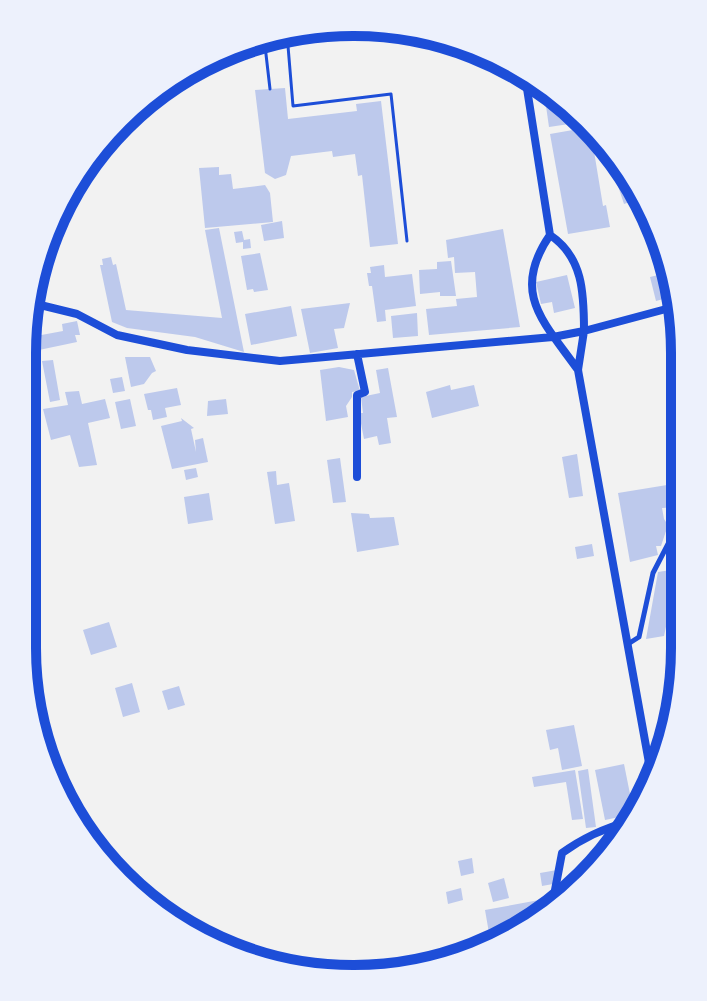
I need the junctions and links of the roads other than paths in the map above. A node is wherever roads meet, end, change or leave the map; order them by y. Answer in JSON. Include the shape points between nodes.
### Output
{"nodes":[{"id":1,"x":527,"y":88,"type":"edge"},
{"id":2,"x":550,"y":235,"type":"junction"},
{"id":3,"x":40,"y":305,"type":"edge"},
{"id":4,"x":667,"y":309,"type":"edge"},
{"id":5,"x":584,"y":331,"type":"junction"},
{"id":6,"x":553,"y":337,"type":"junction"},
{"id":7,"x":357,"y":354,"type":"junction"},
{"id":8,"x":578,"y":370,"type":"junction"},
{"id":9,"x":357,"y":477,"type":"dead end"},
{"id":10,"x":671,"y":538,"type":"edge"},
{"id":11,"x":628,"y":644,"type":"junction"},
{"id":12,"x":649,"y":763,"type":"edge"},
{"id":13,"x":617,"y":824,"type":"edge"},
{"id":14,"x":555,"y":892,"type":"edge"}],
"edges":[{"from":1,"to":2,"type":"street"},
{"from":2,"to":5,"type":"street","via":[[565,246],[576,265]]},
{"from":2,"to":6,"type":"street","via":[[531,276],[534,304]]},
{"from":3,"to":7,"type":"street","via":[[77,314],[117,335],[187,350],[280,361]]},
{"from":4,"to":5,"type":"street"},
{"from":5,"to":6,"type":"street"},
{"from":5,"to":8,"type":"street"},
{"from":6,"to":7,"type":"street"},
{"from":6,"to":8,"type":"street"},
{"from":7,"to":9,"type":"street","via":[[365,392],[357,395]]},
{"from":8,"to":11,"type":"street"},
{"from":10,"to":11,"type":"lane","via":[[653,573],[639,637]]},
{"from":11,"to":12,"type":"street"},
{"from":13,"to":14,"type":"street","via":[[562,853]]}]}
